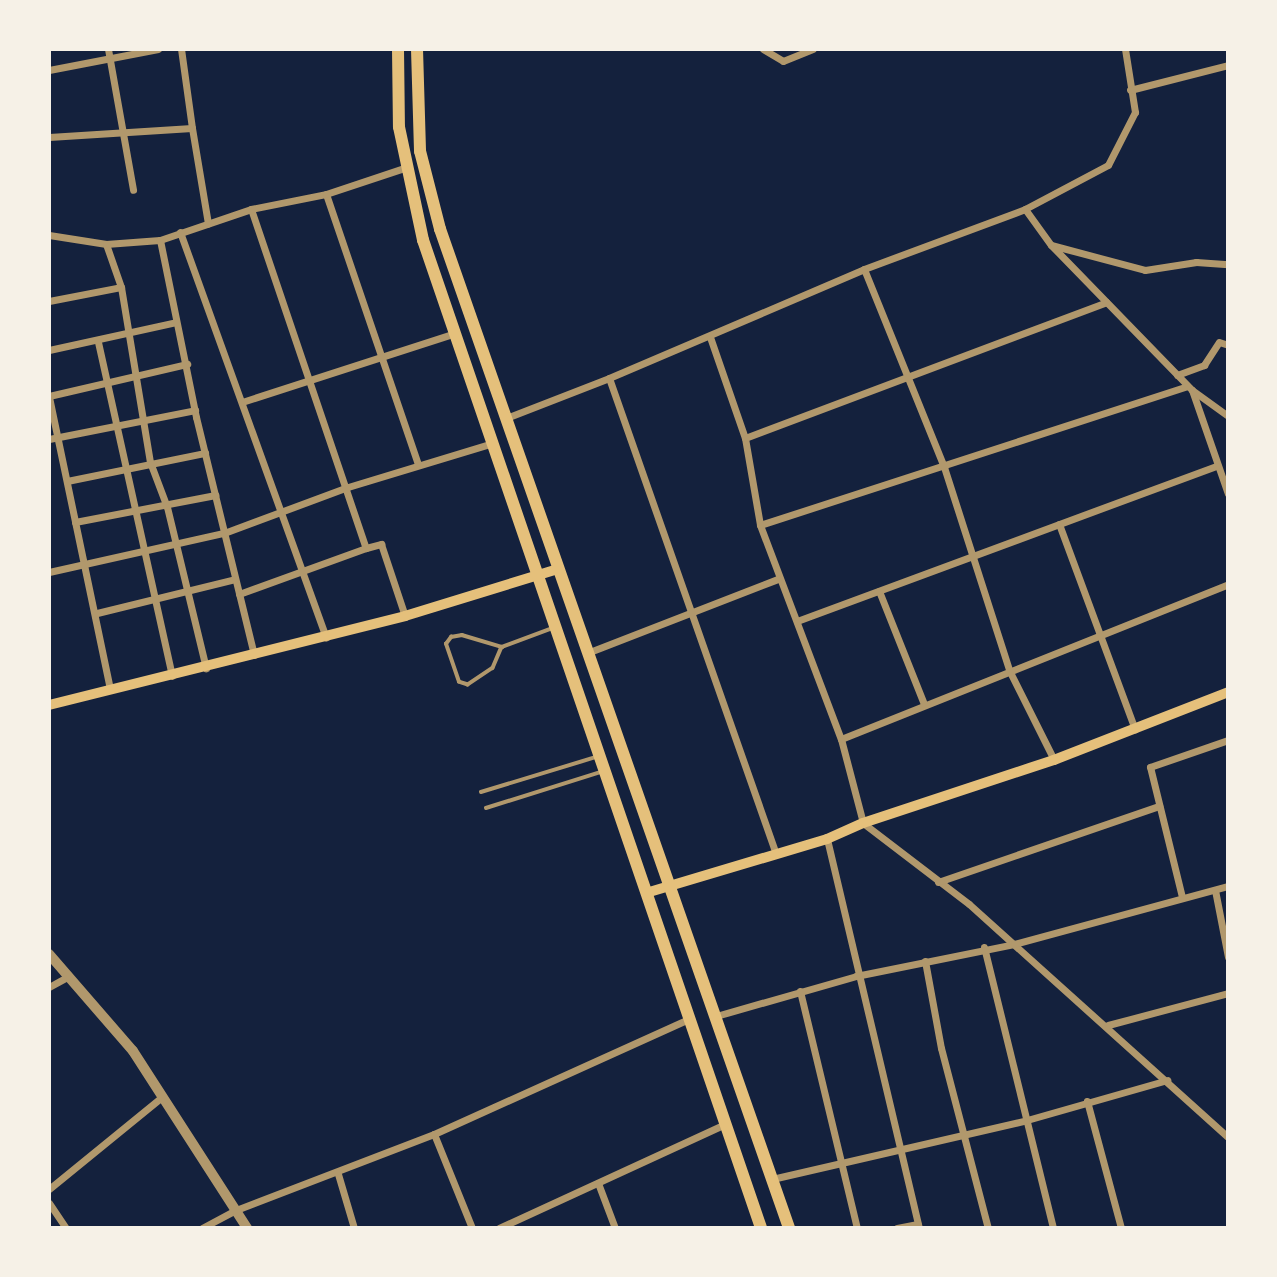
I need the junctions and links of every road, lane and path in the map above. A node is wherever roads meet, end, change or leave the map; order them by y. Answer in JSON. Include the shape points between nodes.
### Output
{"nodes":[{"id":1,"x":108,"y":49,"type":"edge"},
{"id":2,"x":158,"y":49,"type":"edge"},
{"id":3,"x":181,"y":49,"type":"edge"},
{"id":4,"x":398,"y":49,"type":"edge"},
{"id":5,"x":416,"y":49,"type":"edge"},
{"id":6,"x":763,"y":49,"type":"edge"},
{"id":7,"x":813,"y":49,"type":"edge"},
{"id":8,"x":1125,"y":49,"type":"edge"},
{"id":9,"x":109,"y":58,"type":"junction"},
{"id":10,"x":1228,"y":65,"type":"edge"},
{"id":11,"x":49,"y":70,"type":"edge"},
{"id":12,"x":1130,"y":90,"type":"junction"},
{"id":13,"x":192,"y":128,"type":"junction"},
{"id":14,"x":124,"y":132,"type":"junction"},
{"id":15,"x":49,"y":137,"type":"edge"},
{"id":16,"x":404,"y":168,"type":"junction"},
{"id":17,"x":133,"y":190,"type":"dead end"},
{"id":18,"x":326,"y":194,"type":"junction"},
{"id":19,"x":251,"y":209,"type":"junction"},
{"id":20,"x":1025,"y":209,"type":"junction"},
{"id":21,"x":208,"y":224,"type":"junction"},
{"id":22,"x":180,"y":232,"type":"junction"},
{"id":23,"x":49,"y":235,"type":"edge"},
{"id":24,"x":160,"y":240,"type":"junction"},
{"id":25,"x":106,"y":244,"type":"junction"},
{"id":26,"x":1051,"y":245,"type":"junction"},
{"id":27,"x":1228,"y":264,"type":"edge"},
{"id":28,"x":864,"y":269,"type":"junction"},
{"id":29,"x":121,"y":287,"type":"junction"},
{"id":30,"x":49,"y":301,"type":"edge"},
{"id":31,"x":1106,"y":302,"type":"junction"},
{"id":32,"x":176,"y":322,"type":"junction"},
{"id":33,"x":455,"y":333,"type":"junction"},
{"id":34,"x":130,"y":334,"type":"junction"},
{"id":35,"x":710,"y":338,"type":"junction"},
{"id":36,"x":98,"y":342,"type":"junction"},
{"id":37,"x":1228,"y":345,"type":"edge"},
{"id":38,"x":49,"y":350,"type":"edge"},
{"id":39,"x":382,"y":357,"type":"junction"},
{"id":40,"x":187,"y":364,"type":"junction"},
{"id":41,"x":138,"y":375,"type":"junction"},
{"id":42,"x":1177,"y":375,"type":"junction"},
{"id":43,"x":907,"y":377,"type":"junction"},
{"id":44,"x":306,"y":378,"type":"junction"},
{"id":45,"x":610,"y":378,"type":"junction"},
{"id":46,"x":107,"y":382,"type":"junction"},
{"id":47,"x":1189,"y":388,"type":"junction"},
{"id":48,"x":49,"y":396,"type":"edge"},
{"id":49,"x":242,"y":402,"type":"junction"},
{"id":50,"x":195,"y":410,"type":"junction"},
{"id":51,"x":1228,"y":416,"type":"edge"},
{"id":52,"x":506,"y":418,"type":"junction"},
{"id":53,"x":147,"y":420,"type":"junction"},
{"id":54,"x":117,"y":427,"type":"junction"},
{"id":55,"x":58,"y":438,"type":"junction"},
{"id":56,"x":745,"y":438,"type":"junction"},
{"id":57,"x":49,"y":439,"type":"edge"},
{"id":58,"x":494,"y":443,"type":"junction"},
{"id":59,"x":205,"y":453,"type":"junction"},
{"id":60,"x":150,"y":462,"type":"junction"},
{"id":61,"x":418,"y":464,"type":"junction"},
{"id":62,"x":1216,"y":466,"type":"junction"},
{"id":63,"x":944,"y":467,"type":"junction"},
{"id":64,"x":127,"y":473,"type":"junction"},
{"id":65,"x":67,"y":481,"type":"junction"},
{"id":66,"x":348,"y":487,"type":"junction"},
{"id":67,"x":1228,"y":494,"type":"edge"},
{"id":68,"x":215,"y":495,"type":"junction"},
{"id":69,"x":167,"y":507,"type":"junction"},
{"id":70,"x":136,"y":510,"type":"junction"},
{"id":71,"x":281,"y":513,"type":"junction"},
{"id":72,"x":75,"y":522,"type":"junction"},
{"id":73,"x":1059,"y":524,"type":"junction"},
{"id":74,"x":760,"y":525,"type":"junction"},
{"id":75,"x":223,"y":533,"type":"junction"},
{"id":76,"x":175,"y":546,"type":"junction"},
{"id":77,"x":366,"y":548,"type":"junction"},
{"id":78,"x":144,"y":553,"type":"junction"},
{"id":79,"x":971,"y":558,"type":"junction"},
{"id":80,"x":86,"y":564,"type":"junction"},
{"id":81,"x":558,"y":569,"type":"junction"},
{"id":82,"x":302,"y":570,"type":"junction"},
{"id":83,"x":49,"y":572,"type":"edge"},
{"id":84,"x":540,"y":575,"type":"junction"},
{"id":85,"x":235,"y":579,"type":"junction"},
{"id":86,"x":778,"y":579,"type":"junction"},
{"id":87,"x":1228,"y":584,"type":"edge"},
{"id":88,"x":187,"y":591,"type":"junction"},
{"id":89,"x":879,"y":591,"type":"junction"},
{"id":90,"x":239,"y":594,"type":"junction"},
{"id":91,"x":155,"y":598,"type":"junction"},
{"id":92,"x":97,"y":613,"type":"junction"},
{"id":93,"x":694,"y":613,"type":"junction"},
{"id":94,"x":405,"y":616,"type":"junction"},
{"id":95,"x":797,"y":621,"type":"junction"},
{"id":96,"x":558,"y":626,"type":"junction"},
{"id":97,"x":1101,"y":636,"type":"junction"},
{"id":98,"x":326,"y":638,"type":"junction"},
{"id":99,"x":502,"y":647,"type":"junction"},
{"id":100,"x":587,"y":653,"type":"junction"},
{"id":101,"x":254,"y":655,"type":"junction"},
{"id":102,"x":206,"y":668,"type":"junction"},
{"id":103,"x":1010,"y":672,"type":"junction"},
{"id":104,"x":172,"y":676,"type":"junction"},
{"id":105,"x":110,"y":689,"type":"junction"},
{"id":106,"x":1228,"y":692,"type":"edge"},
{"id":107,"x":924,"y":704,"type":"junction"},
{"id":108,"x":49,"y":705,"type":"edge"},
{"id":109,"x":1135,"y":729,"type":"junction"},
{"id":110,"x":841,"y":739,"type":"junction"},
{"id":111,"x":1228,"y":740,"type":"edge"},
{"id":112,"x":603,"y":755,"type":"junction"},
{"id":113,"x":1054,"y":760,"type":"junction"},
{"id":114,"x":606,"y":770,"type":"junction"},
{"id":115,"x":481,"y":792,"type":"dead end"},
{"id":116,"x":1159,"y":806,"type":"junction"},
{"id":117,"x":486,"y":807,"type":"dead end"},
{"id":118,"x":863,"y":823,"type":"junction"},
{"id":119,"x":827,"y":839,"type":"junction"},
{"id":120,"x":776,"y":854,"type":"junction"},
{"id":121,"x":938,"y":882,"type":"junction"},
{"id":122,"x":671,"y":886,"type":"junction"},
{"id":123,"x":1228,"y":887,"type":"edge"},
{"id":124,"x":1215,"y":890,"type":"junction"},
{"id":125,"x":646,"y":893,"type":"junction"},
{"id":126,"x":1182,"y":897,"type":"junction"},
{"id":127,"x":1014,"y":944,"type":"junction"},
{"id":128,"x":985,"y":947,"type":"junction"},
{"id":129,"x":49,"y":954,"type":"edge"},
{"id":130,"x":1228,"y":957,"type":"edge"},
{"id":131,"x":925,"y":961,"type":"junction"},
{"id":132,"x":859,"y":976,"type":"junction"},
{"id":133,"x":67,"y":977,"type":"junction"},
{"id":134,"x":49,"y":987,"type":"edge"},
{"id":135,"x":800,"y":991,"type":"junction"},
{"id":136,"x":1228,"y":993,"type":"edge"},
{"id":137,"x":716,"y":1016,"type":"junction"},
{"id":138,"x":689,"y":1019,"type":"junction"},
{"id":139,"x":1108,"y":1025,"type":"junction"},
{"id":140,"x":1167,"y":1080,"type":"junction"},
{"id":141,"x":162,"y":1097,"type":"junction"},
{"id":142,"x":1087,"y":1101,"type":"junction"},
{"id":143,"x":1027,"y":1120,"type":"junction"},
{"id":144,"x":725,"y":1124,"type":"junction"},
{"id":145,"x":964,"y":1133,"type":"junction"},
{"id":146,"x":434,"y":1134,"type":"junction"},
{"id":147,"x":1228,"y":1137,"type":"edge"},
{"id":148,"x":901,"y":1147,"type":"junction"},
{"id":149,"x":842,"y":1160,"type":"junction"},
{"id":150,"x":338,"y":1174,"type":"junction"},
{"id":151,"x":772,"y":1178,"type":"junction"},
{"id":152,"x":598,"y":1183,"type":"junction"},
{"id":153,"x":49,"y":1189,"type":"edge"},
{"id":154,"x":49,"y":1203,"type":"edge"},
{"id":155,"x":236,"y":1210,"type":"junction"},
{"id":156,"x":918,"y":1226,"type":"edge"},
{"id":157,"x":66,"y":1228,"type":"edge"},
{"id":158,"x":202,"y":1228,"type":"edge"},
{"id":159,"x":247,"y":1228,"type":"edge"},
{"id":160,"x":354,"y":1228,"type":"edge"},
{"id":161,"x":472,"y":1228,"type":"edge"},
{"id":162,"x":499,"y":1228,"type":"edge"},
{"id":163,"x":615,"y":1228,"type":"edge"},
{"id":164,"x":761,"y":1228,"type":"edge"},
{"id":165,"x":789,"y":1228,"type":"edge"},
{"id":166,"x":857,"y":1228,"type":"edge"},
{"id":167,"x":897,"y":1228,"type":"edge"},
{"id":168,"x":988,"y":1228,"type":"edge"},
{"id":169,"x":1053,"y":1228,"type":"edge"},
{"id":170,"x":1121,"y":1228,"type":"edge"}],
"edges":[{"from":1,"to":9,"type":"street"},
{"from":2,"to":9,"type":"street"},
{"from":3,"to":13,"type":"street"},
{"from":4,"to":16,"type":"main road"},
{"from":5,"to":52,"type":"main road","via":[[415,105],[428,192]]},
{"from":6,"to":7,"type":"street","via":[[783,61]]},
{"from":8,"to":12,"type":"street"},
{"from":9,"to":11,"type":"street"},
{"from":9,"to":14,"type":"street"},
{"from":10,"to":12,"type":"street"},
{"from":12,"to":20,"type":"street","via":[[1135,112],[1108,165]]},
{"from":13,"to":14,"type":"street"},
{"from":13,"to":21,"type":"street"},
{"from":14,"to":15,"type":"street"},
{"from":14,"to":17,"type":"street"},
{"from":16,"to":18,"type":"street"},
{"from":16,"to":33,"type":"main road"},
{"from":18,"to":19,"type":"street"},
{"from":18,"to":39,"type":"street"},
{"from":19,"to":21,"type":"street"},
{"from":19,"to":44,"type":"street"},
{"from":20,"to":26,"type":"street"},
{"from":20,"to":28,"type":"street"},
{"from":21,"to":22,"type":"street"},
{"from":22,"to":24,"type":"street"},
{"from":22,"to":49,"type":"street"},
{"from":23,"to":25,"type":"street"},
{"from":24,"to":25,"type":"street"},
{"from":24,"to":32,"type":"street"},
{"from":25,"to":29,"type":"street"},
{"from":26,"to":27,"type":"street","via":[[1145,270],[1196,262]]},
{"from":26,"to":31,"type":"street"},
{"from":28,"to":35,"type":"street"},
{"from":28,"to":43,"type":"street"},
{"from":29,"to":30,"type":"street"},
{"from":29,"to":34,"type":"street"},
{"from":31,"to":42,"type":"street"},
{"from":31,"to":43,"type":"street"},
{"from":32,"to":34,"type":"street"},
{"from":32,"to":40,"type":"street"},
{"from":33,"to":39,"type":"street"},
{"from":33,"to":58,"type":"main road"},
{"from":34,"to":36,"type":"street"},
{"from":34,"to":41,"type":"street"},
{"from":35,"to":45,"type":"street"},
{"from":35,"to":56,"type":"street"},
{"from":36,"to":38,"type":"street"},
{"from":36,"to":46,"type":"street"},
{"from":37,"to":42,"type":"street","via":[[1219,342],[1204,365]]},
{"from":39,"to":44,"type":"street"},
{"from":39,"to":61,"type":"street"},
{"from":40,"to":41,"type":"street"},
{"from":40,"to":50,"type":"street"},
{"from":41,"to":46,"type":"street"},
{"from":41,"to":53,"type":"street"},
{"from":42,"to":47,"type":"street"},
{"from":43,"to":56,"type":"street"},
{"from":43,"to":63,"type":"street"},
{"from":44,"to":49,"type":"street"},
{"from":44,"to":66,"type":"street"},
{"from":45,"to":52,"type":"street"},
{"from":45,"to":93,"type":"street"},
{"from":46,"to":48,"type":"street"},
{"from":46,"to":54,"type":"street"},
{"from":47,"to":51,"type":"street"},
{"from":47,"to":62,"type":"street"},
{"from":47,"to":63,"type":"street"},
{"from":48,"to":55,"type":"street"},
{"from":49,"to":71,"type":"street"},
{"from":50,"to":53,"type":"street"},
{"from":50,"to":59,"type":"street"},
{"from":52,"to":81,"type":"main road"},
{"from":53,"to":54,"type":"street"},
{"from":53,"to":60,"type":"street"},
{"from":54,"to":55,"type":"street"},
{"from":54,"to":64,"type":"street"},
{"from":55,"to":57,"type":"street"},
{"from":55,"to":65,"type":"street"},
{"from":56,"to":74,"type":"street"},
{"from":58,"to":61,"type":"street"},
{"from":58,"to":84,"type":"main road"},
{"from":59,"to":60,"type":"street"},
{"from":59,"to":68,"type":"street"},
{"from":60,"to":64,"type":"street"},
{"from":60,"to":69,"type":"street"},
{"from":61,"to":66,"type":"street"},
{"from":62,"to":67,"type":"street"},
{"from":62,"to":73,"type":"street"},
{"from":63,"to":74,"type":"street"},
{"from":63,"to":79,"type":"street"},
{"from":64,"to":65,"type":"street"},
{"from":64,"to":70,"type":"street"},
{"from":65,"to":72,"type":"street"},
{"from":66,"to":71,"type":"street"},
{"from":66,"to":77,"type":"street"},
{"from":68,"to":69,"type":"street"},
{"from":68,"to":75,"type":"street"},
{"from":69,"to":70,"type":"street"},
{"from":69,"to":76,"type":"street"},
{"from":70,"to":72,"type":"street"},
{"from":70,"to":78,"type":"street"},
{"from":71,"to":75,"type":"street"},
{"from":71,"to":82,"type":"street"},
{"from":72,"to":80,"type":"street"},
{"from":73,"to":79,"type":"street"},
{"from":73,"to":97,"type":"street"},
{"from":74,"to":86,"type":"street"},
{"from":75,"to":76,"type":"street"},
{"from":75,"to":85,"type":"street"},
{"from":76,"to":78,"type":"street"},
{"from":76,"to":88,"type":"street"},
{"from":77,"to":82,"type":"street"},
{"from":77,"to":94,"type":"street","via":[[381,544]]},
{"from":78,"to":80,"type":"street"},
{"from":78,"to":91,"type":"street"},
{"from":79,"to":89,"type":"street"},
{"from":79,"to":103,"type":"street"},
{"from":80,"to":83,"type":"street"},
{"from":80,"to":92,"type":"street"},
{"from":81,"to":84,"type":"main road"},
{"from":81,"to":100,"type":"main road"},
{"from":82,"to":90,"type":"street"},
{"from":82,"to":98,"type":"street"},
{"from":84,"to":94,"type":"main road"},
{"from":84,"to":96,"type":"main road"},
{"from":85,"to":88,"type":"street"},
{"from":85,"to":90,"type":"street"},
{"from":86,"to":93,"type":"street"},
{"from":86,"to":95,"type":"street"},
{"from":87,"to":97,"type":"street"},
{"from":88,"to":91,"type":"street"},
{"from":88,"to":102,"type":"street"},
{"from":89,"to":95,"type":"street"},
{"from":89,"to":107,"type":"street"},
{"from":90,"to":101,"type":"street"},
{"from":91,"to":92,"type":"street"},
{"from":91,"to":104,"type":"street"},
{"from":92,"to":105,"type":"street"},
{"from":93,"to":100,"type":"street"},
{"from":93,"to":120,"type":"street"},
{"from":94,"to":98,"type":"main road"},
{"from":95,"to":110,"type":"street"},
{"from":96,"to":99,"type":"lane"},
{"from":96,"to":112,"type":"main road"},
{"from":97,"to":103,"type":"street"},
{"from":97,"to":109,"type":"street"},
{"from":98,"to":101,"type":"main road"},
{"from":99,"to":99,"type":"lane","via":[[494,668],[468,685],[459,682],[446,643],[462,635]]},
{"from":100,"to":122,"type":"main road"},
{"from":101,"to":102,"type":"main road"},
{"from":102,"to":104,"type":"main road"},
{"from":103,"to":107,"type":"street"},
{"from":103,"to":113,"type":"street"},
{"from":104,"to":105,"type":"main road"},
{"from":105,"to":108,"type":"main road"},
{"from":106,"to":109,"type":"main road"},
{"from":107,"to":110,"type":"street"},
{"from":109,"to":113,"type":"main road"},
{"from":110,"to":118,"type":"street"},
{"from":111,"to":116,"type":"street","via":[[1150,767]]},
{"from":112,"to":114,"type":"main road"},
{"from":112,"to":115,"type":"lane"},
{"from":113,"to":118,"type":"main road"},
{"from":114,"to":117,"type":"lane"},
{"from":114,"to":125,"type":"main road"},
{"from":116,"to":121,"type":"street"},
{"from":116,"to":126,"type":"street"},
{"from":118,"to":119,"type":"main road"},
{"from":118,"to":121,"type":"street"},
{"from":119,"to":120,"type":"main road"},
{"from":119,"to":132,"type":"street"},
{"from":120,"to":122,"type":"main road"},
{"from":121,"to":127,"type":"street"},
{"from":122,"to":125,"type":"main road"},
{"from":122,"to":137,"type":"main road"},
{"from":123,"to":124,"type":"street"},
{"from":124,"to":126,"type":"street"},
{"from":124,"to":130,"type":"street"},
{"from":125,"to":138,"type":"main road"},
{"from":126,"to":127,"type":"street"},
{"from":127,"to":128,"type":"street"},
{"from":127,"to":139,"type":"street"},
{"from":128,"to":131,"type":"street"},
{"from":128,"to":143,"type":"street"},
{"from":129,"to":133,"type":"street"},
{"from":131,"to":132,"type":"street"},
{"from":131,"to":145,"type":"street"},
{"from":132,"to":135,"type":"street"},
{"from":132,"to":148,"type":"street"},
{"from":133,"to":134,"type":"street"},
{"from":133,"to":141,"type":"street","via":[[133,1051]]},
{"from":135,"to":137,"type":"street"},
{"from":135,"to":149,"type":"street"},
{"from":136,"to":139,"type":"street"},
{"from":137,"to":151,"type":"main road"},
{"from":138,"to":144,"type":"main road"},
{"from":138,"to":146,"type":"street"},
{"from":139,"to":140,"type":"street"},
{"from":140,"to":142,"type":"street"},
{"from":140,"to":147,"type":"street"},
{"from":141,"to":153,"type":"street"},
{"from":141,"to":155,"type":"street"},
{"from":142,"to":143,"type":"street"},
{"from":142,"to":170,"type":"street"},
{"from":143,"to":145,"type":"street"},
{"from":143,"to":169,"type":"street"},
{"from":144,"to":152,"type":"street"},
{"from":144,"to":164,"type":"main road"},
{"from":145,"to":148,"type":"street"},
{"from":145,"to":168,"type":"street"},
{"from":146,"to":150,"type":"street"},
{"from":146,"to":161,"type":"street"},
{"from":148,"to":149,"type":"street"},
{"from":148,"to":156,"type":"street"},
{"from":149,"to":151,"type":"street"},
{"from":149,"to":166,"type":"street"},
{"from":150,"to":155,"type":"street"},
{"from":150,"to":160,"type":"street"},
{"from":151,"to":165,"type":"main road"},
{"from":152,"to":162,"type":"street"},
{"from":152,"to":163,"type":"street"},
{"from":154,"to":157,"type":"street"},
{"from":155,"to":158,"type":"street"},
{"from":155,"to":159,"type":"street"},
{"from":156,"to":167,"type":"street"}]}
